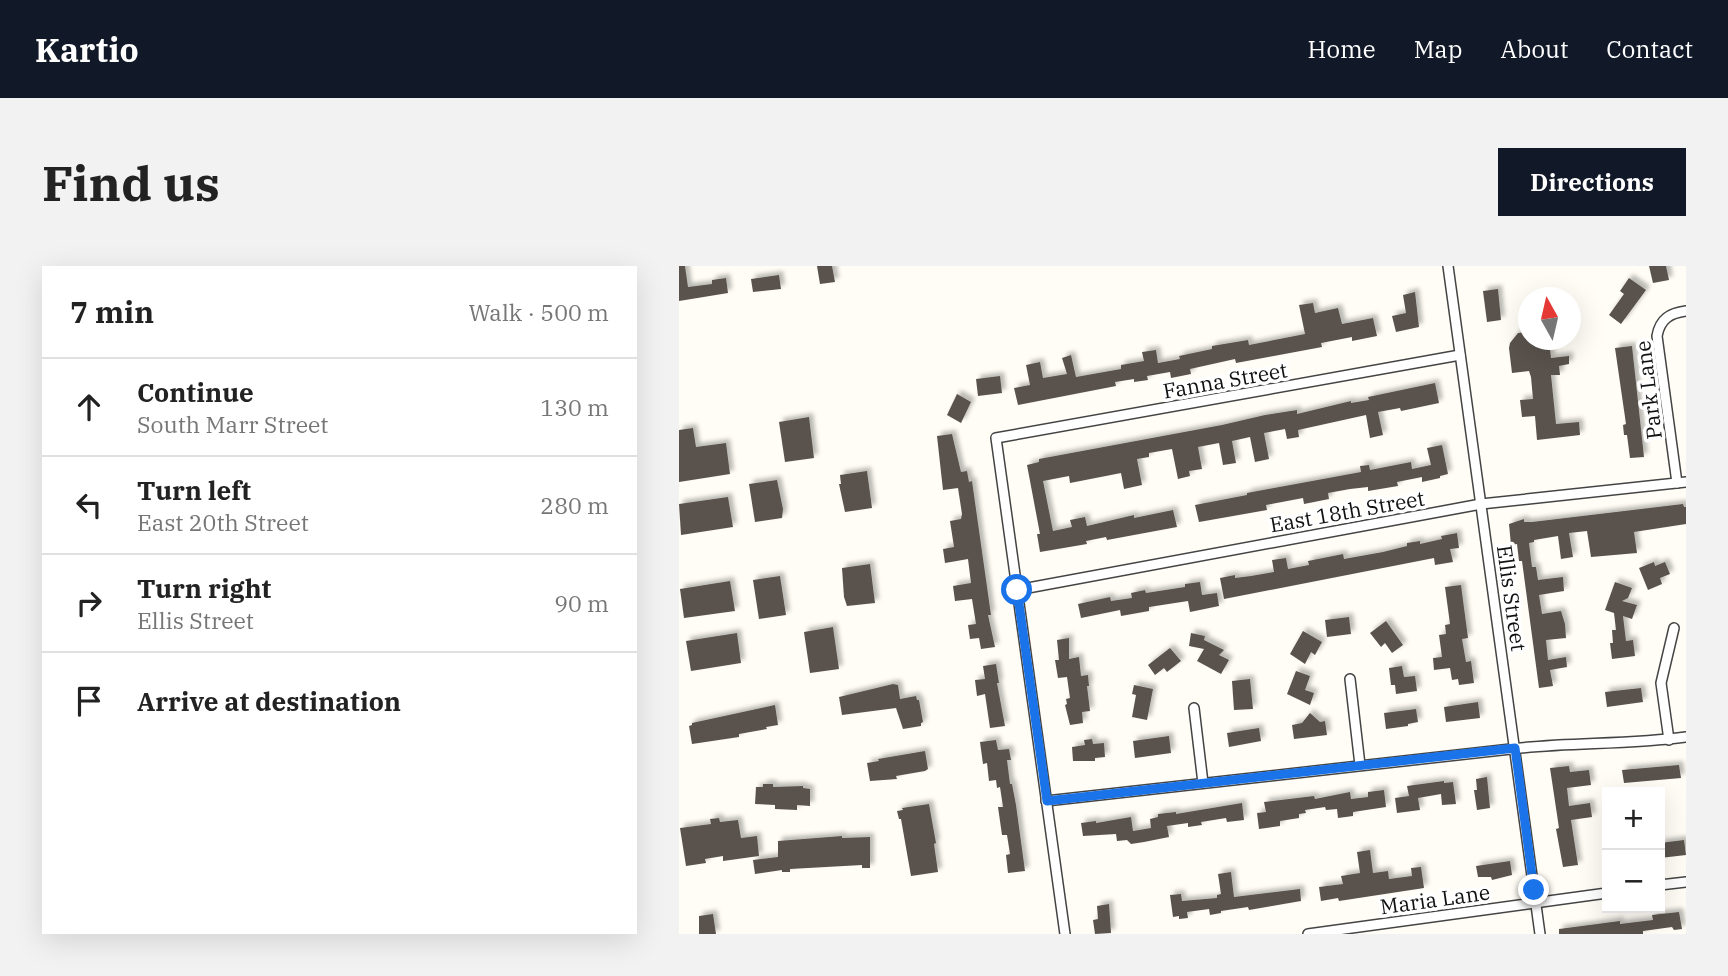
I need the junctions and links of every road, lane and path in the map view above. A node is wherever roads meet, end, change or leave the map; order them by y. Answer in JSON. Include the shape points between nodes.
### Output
{"nodes":[{"id":1,"x":1448,"y":266,"type":"edge"},
{"id":2,"x":1686,"y":311,"type":"edge"},
{"id":3,"x":1460,"y":355,"type":"junction"},
{"id":4,"x":1681,"y":482,"type":"edge"},
{"id":5,"x":1481,"y":504,"type":"junction"},
{"id":6,"x":1017,"y":590,"type":"junction"},
{"id":7,"x":1674,"y":628,"type":"dead end"},
{"id":8,"x":1350,"y":679,"type":"dead end"},
{"id":9,"x":1194,"y":708,"type":"dead end"},
{"id":10,"x":1686,"y":737,"type":"edge"},
{"id":11,"x":1669,"y":740,"type":"junction"},
{"id":12,"x":1515,"y":748,"type":"junction"},
{"id":13,"x":1360,"y":765,"type":"junction"},
{"id":14,"x":1203,"y":783,"type":"junction"},
{"id":15,"x":1047,"y":801,"type":"junction"},
{"id":16,"x":1686,"y":882,"type":"edge"},
{"id":17,"x":1665,"y":884,"type":"edge"},
{"id":18,"x":1602,"y":894,"type":"edge"},
{"id":19,"x":1536,"y":903,"type":"junction"},
{"id":20,"x":1065,"y":934,"type":"edge"},
{"id":21,"x":1308,"y":934,"type":"edge"},
{"id":22,"x":1540,"y":934,"type":"edge"}],
"edges":[{"from":1,"to":3,"type":"street","name":"Ellis Street"},
{"from":2,"to":4,"type":"street","name":"Park Lane","via":[[1666,317],[1657,336]]},
{"from":3,"to":5,"type":"street","name":"Ellis Street"},
{"from":3,"to":6,"type":"street","name":"Fanna Street","via":[[996,438]]},
{"from":4,"to":5,"type":"street","name":"East 18th Street"},
{"from":5,"to":6,"type":"street","name":"East 18th Street"},
{"from":5,"to":12,"type":"street","name":"Ellis Street"},
{"from":6,"to":15,"type":"street"},
{"from":7,"to":11,"type":"street","via":[[1661,683]]},
{"from":8,"to":13,"type":"street"},
{"from":9,"to":14,"type":"street"},
{"from":10,"to":11,"type":"street"},
{"from":11,"to":12,"type":"street"},
{"from":12,"to":13,"type":"street"},
{"from":12,"to":19,"type":"street","name":"Ellis Street"},
{"from":13,"to":14,"type":"street"},
{"from":14,"to":15,"type":"street"},
{"from":15,"to":20,"type":"street"},
{"from":16,"to":17,"type":"street"},
{"from":18,"to":19,"type":"street","name":"Maria Lane"},
{"from":19,"to":21,"type":"street","name":"Maria Lane"},
{"from":19,"to":22,"type":"street","name":"Ellis Street"}]}
